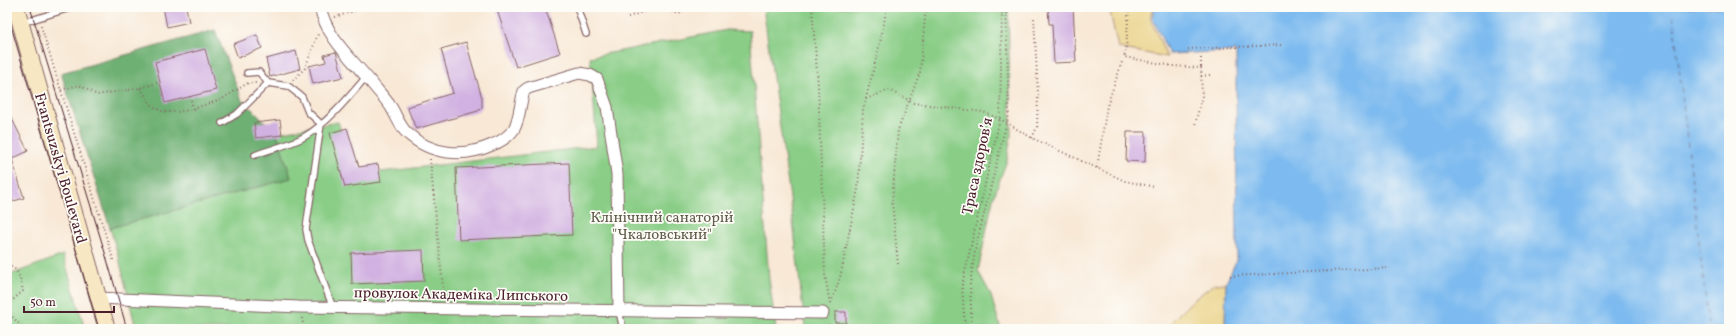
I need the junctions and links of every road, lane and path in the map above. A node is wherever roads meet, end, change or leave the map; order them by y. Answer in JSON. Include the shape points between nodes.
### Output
{"nodes":[{"id":1,"x":16,"y":7,"type":"edge"},
{"id":2,"x":73,"y":7,"type":"edge"},
{"id":3,"x":320,"y":7,"type":"edge"},
{"id":4,"x":577,"y":7,"type":"edge"},
{"id":5,"x":658,"y":7,"type":"edge"},
{"id":6,"x":666,"y":7,"type":"edge"},
{"id":7,"x":686,"y":7,"type":"edge"},
{"id":8,"x":812,"y":7,"type":"edge"},
{"id":9,"x":887,"y":7,"type":"edge"},
{"id":10,"x":926,"y":7,"type":"edge"},
{"id":11,"x":1002,"y":7,"type":"edge"},
{"id":12,"x":1006,"y":7,"type":"edge"},
{"id":13,"x":1129,"y":7,"type":"edge"},
{"id":14,"x":628,"y":17,"type":"dead end"},
{"id":15,"x":39,"y":18,"type":"junction"},
{"id":16,"x":1034,"y":18,"type":"dead end"},
{"id":17,"x":21,"y":24,"type":"junction"},
{"id":18,"x":586,"y":34,"type":"dead end"},
{"id":19,"x":1283,"y":45,"type":"dead end"},
{"id":20,"x":1188,"y":48,"type":"dead end"},
{"id":21,"x":1201,"y":58,"type":"dead end"},
{"id":22,"x":1122,"y":62,"type":"dead end"},
{"id":23,"x":1201,"y":68,"type":"junction"},
{"id":24,"x":247,"y":73,"type":"dead end"},
{"id":25,"x":1210,"y":75,"type":"dead end"},
{"id":26,"x":1202,"y":76,"type":"junction"},
{"id":27,"x":366,"y":77,"type":"junction"},
{"id":28,"x":160,"y":82,"type":"dead end"},
{"id":29,"x":268,"y":83,"type":"junction"},
{"id":30,"x":140,"y":88,"type":"junction"},
{"id":31,"x":61,"y":90,"type":"junction"},
{"id":32,"x":190,"y":96,"type":"dead end"},
{"id":33,"x":866,"y":99,"type":"junction"},
{"id":34,"x":193,"y":109,"type":"junction"},
{"id":35,"x":1000,"y":119,"type":"junction"},
{"id":36,"x":222,"y":123,"type":"dead end"},
{"id":37,"x":1007,"y":123,"type":"junction"},
{"id":38,"x":321,"y":124,"type":"junction"},
{"id":39,"x":1194,"y":125,"type":"dead end"},
{"id":40,"x":1032,"y":138,"type":"junction"},
{"id":41,"x":429,"y":147,"type":"junction"},
{"id":42,"x":255,"y":155,"type":"dead end"},
{"id":43,"x":1096,"y":168,"type":"junction"},
{"id":44,"x":1155,"y":187,"type":"dead end"},
{"id":45,"x":114,"y":262,"type":"dead end"},
{"id":46,"x":898,"y":264,"type":"dead end"},
{"id":47,"x":7,"y":266,"type":"edge"},
{"id":48,"x":1390,"y":268,"type":"dead end"},
{"id":49,"x":1230,"y":276,"type":"dead end"},
{"id":50,"x":98,"y":298,"type":"junction"},
{"id":51,"x":7,"y":305,"type":"edge"},
{"id":52,"x":333,"y":308,"type":"junction"},
{"id":53,"x":446,"y":309,"type":"junction"},
{"id":54,"x":7,"y":311,"type":"edge"},
{"id":55,"x":619,"y":311,"type":"junction"},
{"id":56,"x":828,"y":312,"type":"junction"},
{"id":57,"x":27,"y":329,"type":"edge"},
{"id":58,"x":107,"y":329,"type":"edge"},
{"id":59,"x":623,"y":329,"type":"edge"},
{"id":60,"x":829,"y":329,"type":"edge"},
{"id":61,"x":966,"y":329,"type":"edge"},
{"id":62,"x":972,"y":329,"type":"edge"}],
"edges":[{"from":1,"to":17,"type":"street","name":"Frantsuzskyi Boulevard"},
{"from":2,"to":15,"type":"lane"},
{"from":3,"to":27,"type":"street","via":[[323,21],[337,44]]},
{"from":4,"to":18,"type":"lane"},
{"from":5,"to":14,"type":"path"},
{"from":6,"to":7,"type":"path","via":[[679,14]]},
{"from":8,"to":56,"type":"path"},
{"from":9,"to":33,"type":"path"},
{"from":10,"to":46,"type":"path","via":[[920,72],[898,130],[892,202]]},
{"from":11,"to":35,"type":"path","name":"Траса здоров’я"},
{"from":12,"to":37,"type":"path","via":[[1010,115]]},
{"from":13,"to":23,"type":"path","via":[[1124,57]]},
{"from":15,"to":17,"type":"lane"},
{"from":15,"to":31,"type":"path"},
{"from":16,"to":40,"type":"path","via":[[1038,96],[1037,127]]},
{"from":17,"to":50,"type":"street","name":"Frantsuzskyi Boulevard"},
{"from":19,"to":20,"type":"path"},
{"from":21,"to":23,"type":"path"},
{"from":22,"to":43,"type":"path","via":[[1107,106]]},
{"from":23,"to":26,"type":"path"},
{"from":24,"to":29,"type":"lane","via":[[259,72]]},
{"from":25,"to":26,"type":"path"},
{"from":26,"to":39,"type":"path","via":[[1202,96]]},
{"from":27,"to":38,"type":"lane","via":[[344,103]]},
{"from":27,"to":41,"type":"street","via":[[390,106],[406,132]]},
{"from":28,"to":30,"type":"path"},
{"from":29,"to":34,"type":"path","via":[[248,83],[222,99]]},
{"from":29,"to":36,"type":"lane","via":[[237,114]]},
{"from":29,"to":38,"type":"lane","via":[[288,86],[302,97],[308,112]]},
{"from":30,"to":31,"type":"path","via":[[97,95],[80,85]]},
{"from":30,"to":34,"type":"path","via":[[152,106],[166,112]]},
{"from":31,"to":45,"type":"path"},
{"from":32,"to":34,"type":"path"},
{"from":33,"to":35,"type":"path","via":[[889,90],[914,103],[983,112]]},
{"from":33,"to":56,"type":"path","via":[[858,189],[840,278]]},
{"from":35,"to":37,"type":"path"},
{"from":35,"to":61,"type":"path","name":"Траса здоров’я","via":[[962,285]]},
{"from":37,"to":40,"type":"path"},
{"from":37,"to":62,"type":"path","via":[[974,251],[970,284]]},
{"from":38,"to":42,"type":"lane","via":[[304,137]]},
{"from":38,"to":52,"type":"lane","via":[[306,229]]},
{"from":40,"to":43,"type":"path"},
{"from":41,"to":53,"type":"path"},
{"from":41,"to":55,"type":"street","via":[[464,154],[481,150],[499,142],[514,128],[524,91],[528,88],[579,73],[597,79],[607,107],[617,174]]},
{"from":43,"to":44,"type":"path","via":[[1125,181]]},
{"from":47,"to":51,"type":"path","via":[[16,270],[23,291]]},
{"from":48,"to":49,"type":"path"},
{"from":50,"to":52,"type":"street","name":"провулок Академіка Липського"},
{"from":50,"to":58,"type":"street","name":"Frantsuzskyi Boulevard"},
{"from":52,"to":53,"type":"street","name":"провулок Академіка Липського"},
{"from":53,"to":55,"type":"street","name":"провулок Академіка Липського"},
{"from":54,"to":57,"type":"path"},
{"from":55,"to":56,"type":"street","name":"провулок Академіка Липського"},
{"from":55,"to":59,"type":"lane"},
{"from":56,"to":60,"type":"path"}]}
